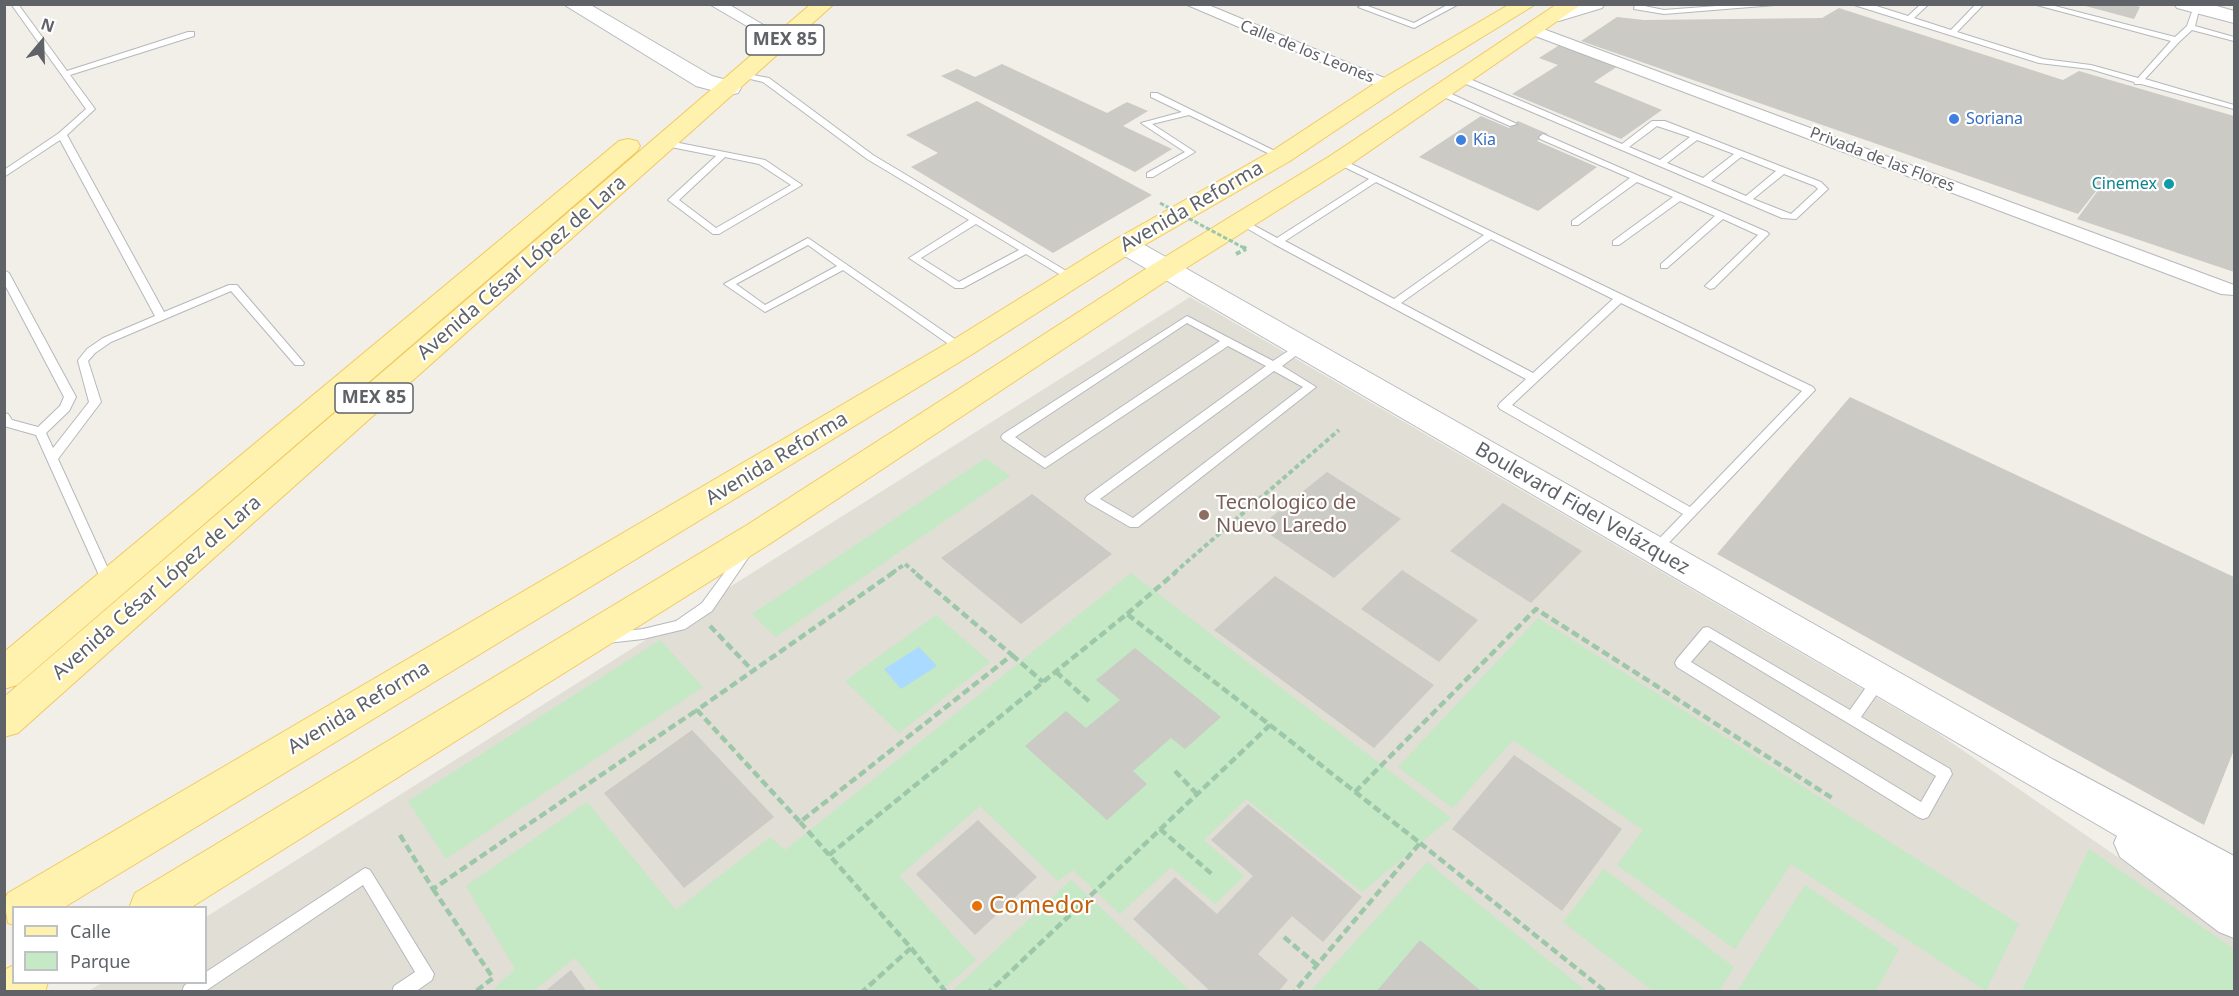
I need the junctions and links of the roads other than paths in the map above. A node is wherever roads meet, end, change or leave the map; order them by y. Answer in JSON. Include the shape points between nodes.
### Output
{"nodes":[{"id":1,"x":14,"y":4,"type":"edge"},
{"id":2,"x":573,"y":4,"type":"edge"},
{"id":3,"x":610,"y":4,"type":"edge"},
{"id":4,"x":716,"y":4,"type":"edge"},
{"id":5,"x":794,"y":4,"type":"edge"},
{"id":6,"x":824,"y":4,"type":"edge"},
{"id":7,"x":1192,"y":4,"type":"edge"},
{"id":8,"x":1456,"y":4,"type":"edge"},
{"id":9,"x":1595,"y":4,"type":"edge"},
{"id":10,"x":1640,"y":4,"type":"edge"},
{"id":11,"x":1784,"y":4,"type":"edge"},
{"id":12,"x":1854,"y":4,"type":"edge"},
{"id":13,"x":1926,"y":4,"type":"edge"},
{"id":14,"x":1981,"y":4,"type":"edge"},
{"id":15,"x":2036,"y":4,"type":"edge"},
{"id":16,"x":1755,"y":5,"type":"edge"},
{"id":17,"x":1867,"y":5,"type":"edge"},
{"id":18,"x":1362,"y":7,"type":"dead end"},
{"id":19,"x":2190,"y":13,"type":"edge"},
{"id":20,"x":1548,"y":14,"type":"edge"},
{"id":21,"x":2235,"y":17,"type":"edge"},
{"id":22,"x":634,"y":19,"type":"junction"},
{"id":23,"x":1909,"y":19,"type":"junction"},
{"id":24,"x":610,"y":27,"type":"junction"},
{"id":25,"x":764,"y":30,"type":"junction"},
{"id":26,"x":1953,"y":32,"type":"junction"},
{"id":27,"x":191,"y":34,"type":"dead end"},
{"id":28,"x":2235,"y":39,"type":"edge"},
{"id":29,"x":2176,"y":40,"type":"junction"},
{"id":30,"x":66,"y":74,"type":"junction"},
{"id":31,"x":725,"y":78,"type":"junction"},
{"id":32,"x":2138,"y":82,"type":"junction"},
{"id":33,"x":1388,"y":85,"type":"junction"},
{"id":34,"x":1452,"y":86,"type":"junction"},
{"id":35,"x":1154,"y":95,"type":"dead end"},
{"id":36,"x":2235,"y":107,"type":"edge"},
{"id":37,"x":1188,"y":113,"type":"junction"},
{"id":38,"x":1513,"y":124,"type":"dead end"},
{"id":39,"x":62,"y":135,"type":"junction"},
{"id":40,"x":1696,"y":136,"type":"junction"},
{"id":41,"x":1543,"y":137,"type":"dead end"},
{"id":42,"x":664,"y":143,"type":"junction"},
{"id":43,"x":1623,"y":147,"type":"junction"},
{"id":44,"x":1740,"y":153,"type":"junction"},
{"id":45,"x":722,"y":155,"type":"junction"},
{"id":46,"x":1281,"y":156,"type":"junction"},
{"id":47,"x":1339,"y":161,"type":"junction"},
{"id":48,"x":1660,"y":163,"type":"junction"},
{"id":49,"x":1783,"y":170,"type":"junction"},
{"id":50,"x":4,"y":174,"type":"edge"},
{"id":51,"x":1150,"y":175,"type":"dead end"},
{"id":52,"x":1636,"y":178,"type":"junction"},
{"id":53,"x":1376,"y":179,"type":"junction"},
{"id":54,"x":1704,"y":182,"type":"junction"},
{"id":55,"x":1679,"y":197,"type":"junction"},
{"id":56,"x":1747,"y":200,"type":"junction"},
{"id":57,"x":1721,"y":216,"type":"junction"},
{"id":58,"x":976,"y":220,"type":"junction"},
{"id":59,"x":1575,"y":223,"type":"dead end"},
{"id":60,"x":1243,"y":235,"type":"junction"},
{"id":61,"x":1490,"y":235,"type":"junction"},
{"id":62,"x":1277,"y":242,"type":"junction"},
{"id":63,"x":1616,"y":243,"type":"dead end"},
{"id":64,"x":1125,"y":245,"type":"junction"},
{"id":65,"x":1027,"y":250,"type":"junction"},
{"id":66,"x":844,"y":266,"type":"junction"},
{"id":67,"x":1664,"y":266,"type":"dead end"},
{"id":68,"x":1165,"y":269,"type":"junction"},
{"id":69,"x":4,"y":273,"type":"edge"},
{"id":70,"x":1073,"y":278,"type":"junction"},
{"id":71,"x":1710,"y":286,"type":"dead end"},
{"id":72,"x":2228,"y":290,"type":"dead end"},
{"id":73,"x":1620,"y":298,"type":"junction"},
{"id":74,"x":1394,"y":304,"type":"junction"},
{"id":75,"x":161,"y":317,"type":"junction"},
{"id":76,"x":1228,"y":341,"type":"junction"},
{"id":77,"x":961,"y":348,"type":"junction"},
{"id":78,"x":1288,"y":356,"type":"junction"},
{"id":79,"x":299,"y":363,"type":"dead end"},
{"id":80,"x":1535,"y":379,"type":"junction"},
{"id":81,"x":4,"y":417,"type":"edge"},
{"id":82,"x":40,"y":432,"type":"junction"},
{"id":83,"x":52,"y":458,"type":"junction"},
{"id":84,"x":1691,"y":513,"type":"junction"},
{"id":85,"x":1655,"y":550,"type":"junction"},
{"id":86,"x":109,"y":585,"type":"junction"},
{"id":87,"x":136,"y":606,"type":"junction"},
{"id":88,"x":4,"y":674,"type":"edge"},
{"id":89,"x":1879,"y":679,"type":"junction"},
{"id":90,"x":1852,"y":719,"type":"junction"},
{"id":91,"x":4,"y":721,"type":"edge"},
{"id":92,"x":2040,"y":772,"type":"junction"},
{"id":93,"x":78,"y":876,"type":"junction"},
{"id":94,"x":2235,"y":878,"type":"edge"},
{"id":95,"x":4,"y":898,"type":"edge"},
{"id":96,"x":26,"y":906,"type":"edge"},
{"id":97,"x":153,"y":906,"type":"edge"},
{"id":98,"x":2235,"y":917,"type":"edge"},
{"id":99,"x":207,"y":980,"type":"edge"},
{"id":100,"x":400,"y":992,"type":"edge"}],
"edges":[{"from":1,"to":30,"type":"lane"},
{"from":2,"to":24,"type":"street"},
{"from":3,"to":22,"type":"street"},
{"from":4,"to":25,"type":"street"},
{"from":5,"to":25,"type":"main road","name":"Avenida César López de Lara","number":"MEX 85"},
{"from":6,"to":31,"type":"main road","name":"Avenida César López de Lara","number":"MEX 85"},
{"from":7,"to":33,"type":"street","name":"Calle de los Leones"},
{"from":8,"to":18,"type":"lane","via":[[1413,26]]},
{"from":9,"to":20,"type":"street","name":"Avenida Reforma"},
{"from":10,"to":16,"type":"lane","via":[[1637,7],[1664,12]]},
{"from":11,"to":16,"type":"lane"},
{"from":12,"to":17,"type":"lane"},
{"from":13,"to":23,"type":"lane"},
{"from":14,"to":26,"type":"lane"},
{"from":15,"to":29,"type":"lane"},
{"from":17,"to":23,"type":"lane"},
{"from":19,"to":21,"type":"street"},
{"from":19,"to":28,"type":"lane"},
{"from":19,"to":29,"type":"lane"},
{"from":20,"to":33,"type":"main road","name":"Avenida Reforma"},
{"from":20,"to":34,"type":"main road","name":"Avenida Reforma"},
{"from":20,"to":72,"type":"street","name":"Privada de las Flores"},
{"from":22,"to":24,"type":"street"},
{"from":22,"to":31,"type":"street"},
{"from":23,"to":26,"type":"lane"},
{"from":24,"to":31,"type":"street"},
{"from":25,"to":31,"type":"main road","name":"Avenida César López de Lara","number":"MEX 85"},
{"from":26,"to":32,"type":"lane","via":[[2042,61],[2091,67]]},
{"from":27,"to":30,"type":"lane"},
{"from":29,"to":32,"type":"lane"},
{"from":30,"to":39,"type":"lane","via":[[91,108]]},
{"from":31,"to":42,"type":"main road","name":"Avenida César López de Lara","number":"MEX 85"},
{"from":31,"to":58,"type":"lane","via":[[766,80],[846,142]]},
{"from":31,"to":86,"type":"main road","name":"Avenida César López de Lara","number":"MEX 85"},
{"from":32,"to":36,"type":"lane"},
{"from":33,"to":46,"type":"main road","name":"Avenida Reforma"},
{"from":34,"to":38,"type":"lane"},
{"from":34,"to":43,"type":"lane"},
{"from":34,"to":47,"type":"main road","name":"Avenida Reforma"},
{"from":35,"to":37,"type":"lane"},
{"from":37,"to":46,"type":"lane"},
{"from":37,"to":51,"type":"lane","via":[[1145,123],[1191,152]]},
{"from":39,"to":50,"type":"lane"},
{"from":39,"to":75,"type":"lane"},
{"from":40,"to":43,"type":"lane","via":[[1655,123]]},
{"from":40,"to":44,"type":"lane"},
{"from":40,"to":48,"type":"lane"},
{"from":41,"to":52,"type":"lane"},
{"from":42,"to":45,"type":"lane"},
{"from":42,"to":87,"type":"main road","name":"Avenida César López de Lara","number":"MEX 85"},
{"from":43,"to":48,"type":"lane"},
{"from":44,"to":49,"type":"lane"},
{"from":44,"to":54,"type":"lane"},
{"from":45,"to":45,"type":"lane","via":[[762,162],[797,185],[716,232],[673,200]]},
{"from":46,"to":64,"type":"main road","name":"Avenida Reforma"},
{"from":47,"to":53,"type":"lane"},
{"from":47,"to":60,"type":"main road","name":"Avenida Reforma"},
{"from":48,"to":54,"type":"lane"},
{"from":49,"to":56,"type":"lane"},
{"from":49,"to":56,"type":"lane","via":[[1823,189],[1793,217]]},
{"from":52,"to":55,"type":"lane"},
{"from":52,"to":59,"type":"lane"},
{"from":53,"to":61,"type":"lane"},
{"from":53,"to":62,"type":"lane"},
{"from":54,"to":56,"type":"lane"},
{"from":55,"to":57,"type":"lane"},
{"from":55,"to":63,"type":"lane"},
{"from":57,"to":67,"type":"lane"},
{"from":57,"to":71,"type":"lane","via":[[1764,234]]},
{"from":58,"to":65,"type":"lane"},
{"from":58,"to":65,"type":"lane","via":[[914,258],[959,286]]},
{"from":60,"to":62,"type":"lane"},
{"from":60,"to":68,"type":"main road","name":"Avenida Reforma"},
{"from":61,"to":73,"type":"lane"},
{"from":61,"to":74,"type":"lane"},
{"from":62,"to":74,"type":"lane"},
{"from":64,"to":68,"type":"street","name":"Boulevard Fidel Velázquez"},
{"from":64,"to":70,"type":"main road","name":"Avenida Reforma"},
{"from":65,"to":70,"type":"lane"},
{"from":66,"to":66,"type":"lane","via":[[765,309],[729,284],[808,241]]},
{"from":66,"to":77,"type":"lane"},
{"from":68,"to":78,"type":"street","name":"Boulevard Fidel Velázquez"},
{"from":68,"to":97,"type":"main road","name":"Avenida Reforma","via":[[759,534]]},
{"from":69,"to":82,"type":"lane","via":[[70,397]]},
{"from":70,"to":77,"type":"main road","name":"Avenida Reforma"},
{"from":73,"to":80,"type":"lane"},
{"from":73,"to":84,"type":"lane","via":[[1809,390]]},
{"from":74,"to":80,"type":"lane"},
{"from":75,"to":79,"type":"lane","via":[[233,287]]},
{"from":75,"to":83,"type":"lane","via":[[91,351],[83,362],[95,402]]},
{"from":76,"to":76,"type":"lane","via":[[1187,319],[1007,437],[1045,464]]},
{"from":76,"to":78,"type":"lane"},
{"from":77,"to":93,"type":"main road","name":"Avenida Reforma"},
{"from":78,"to":78,"type":"lane","via":[[1311,387],[1134,524],[1091,499]]},
{"from":78,"to":85,"type":"street","name":"Boulevard Fidel Velázquez"},
{"from":80,"to":84,"type":"lane","via":[[1503,406]]},
{"from":81,"to":82,"type":"lane","via":[[8,423]]},
{"from":82,"to":83,"type":"lane"},
{"from":83,"to":86,"type":"lane"},
{"from":84,"to":85,"type":"lane"},
{"from":85,"to":89,"type":"street","name":"Boulevard Fidel Velázquez"},
{"from":86,"to":87,"type":"main road"},
{"from":86,"to":88,"type":"main road","name":"Avenida César López de Lara","number":"MEX 85"},
{"from":87,"to":91,"type":"main road","name":"Avenida César López de Lara","number":"MEX 85"},
{"from":89,"to":90,"type":"lane"},
{"from":89,"to":92,"type":"street","name":"Boulevard Fidel Velázquez"},
{"from":90,"to":90,"type":"lane","via":[[1945,774],[1923,812],[1682,663],[1708,632]]},
{"from":92,"to":94,"type":"street","name":"Boulevard Fidel Velázquez"},
{"from":92,"to":98,"type":"street","name":"Boulevard Fidel Velázquez"},
{"from":93,"to":95,"type":"main road"},
{"from":93,"to":96,"type":"main road","name":"Avenida Reforma"},
{"from":99,"to":100,"type":"lane","via":[[365,875],[426,974]]}]}
